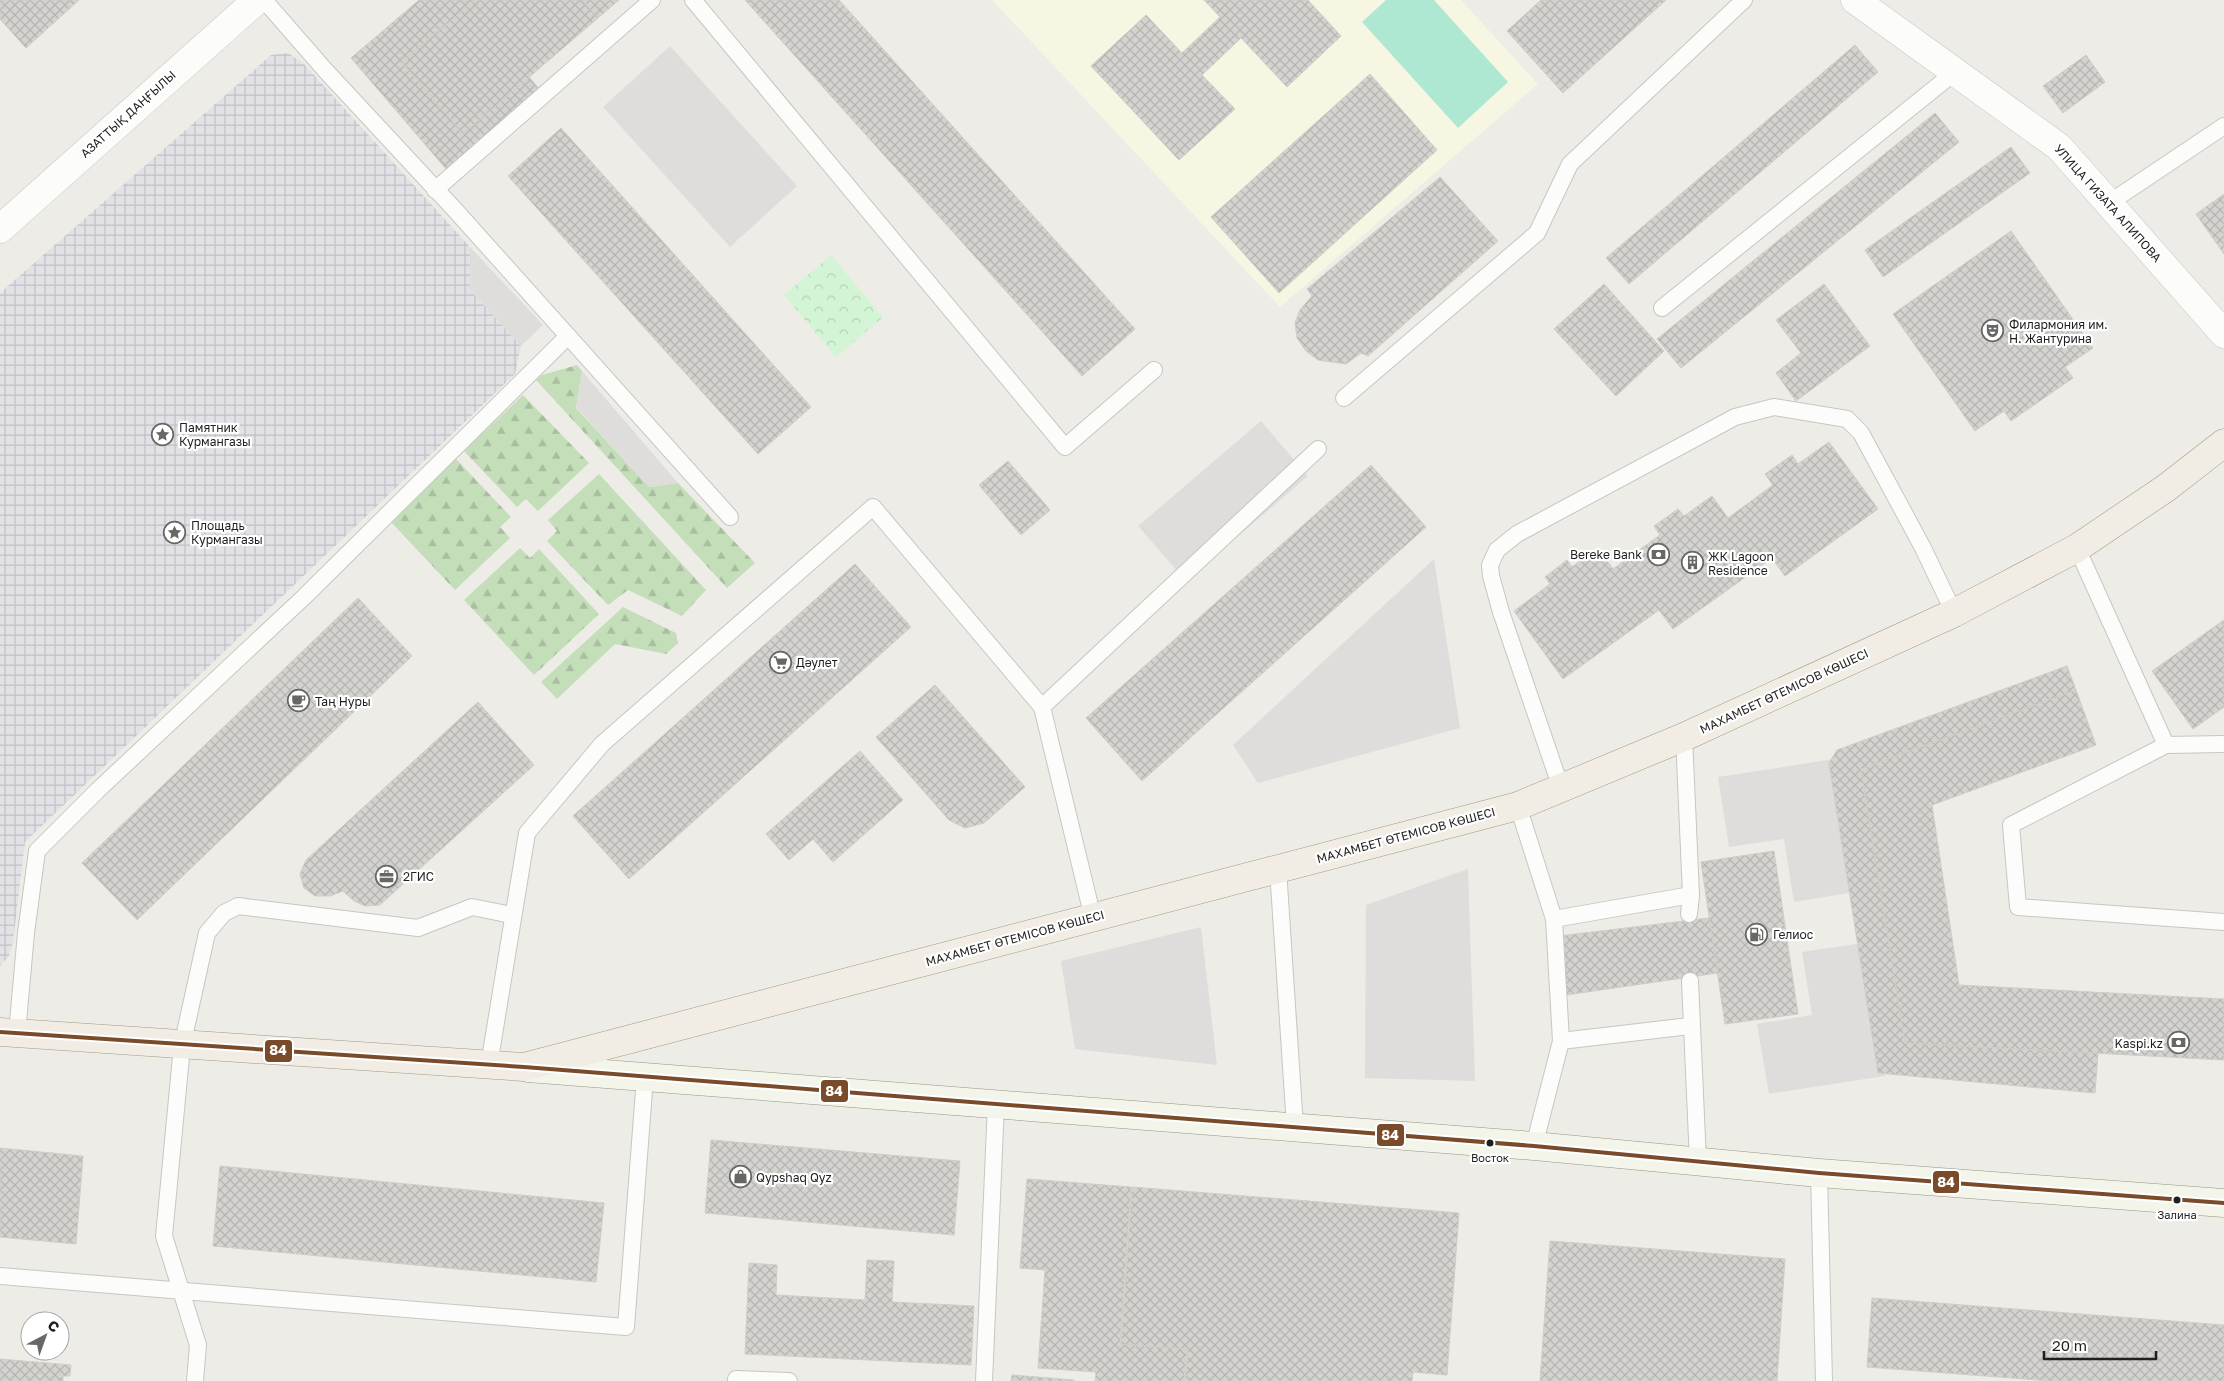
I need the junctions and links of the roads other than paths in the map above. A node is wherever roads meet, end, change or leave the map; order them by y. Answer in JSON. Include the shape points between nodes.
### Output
{"nodes":[{"id":1,"x":257,"y":0,"type":"edge"},
{"id":2,"x":264,"y":0,"type":"edge"},
{"id":3,"x":652,"y":0,"type":"edge"},
{"id":4,"x":693,"y":0,"type":"edge"},
{"id":5,"x":1744,"y":0,"type":"edge"},
{"id":6,"x":1855,"y":0,"type":"edge"},
{"id":7,"x":1955,"y":72,"type":"junction"},
{"id":8,"x":2224,"y":126,"type":"edge"},
{"id":9,"x":435,"y":190,"type":"junction"},
{"id":10,"x":2109,"y":203,"type":"junction"},
{"id":11,"x":0,"y":229,"type":"edge"},
{"id":12,"x":1662,"y":308,"type":"dead end"},
{"id":13,"x":2224,"y":334,"type":"edge"},
{"id":14,"x":568,"y":336,"type":"junction"},
{"id":15,"x":1154,"y":370,"type":"dead end"},
{"id":16,"x":1344,"y":398,"type":"dead end"},
{"id":17,"x":2224,"y":443,"type":"edge"},
{"id":18,"x":1318,"y":449,"type":"dead end"},
{"id":19,"x":730,"y":517,"type":"dead end"},
{"id":20,"x":2077,"y":548,"type":"junction"},
{"id":21,"x":1954,"y":613,"type":"junction"},
{"id":22,"x":1042,"y":707,"type":"junction"},
{"id":23,"x":1684,"y":737,"type":"junction"},
{"id":24,"x":2224,"y":744,"type":"edge"},
{"id":25,"x":2166,"y":745,"type":"junction"},
{"id":26,"x":1561,"y":788,"type":"junction"},
{"id":27,"x":1518,"y":806,"type":"junction"},
{"id":28,"x":1278,"y":869,"type":"junction"},
{"id":29,"x":1691,"y":896,"type":"junction"},
{"id":30,"x":1689,"y":914,"type":"dead end"},
{"id":31,"x":512,"y":915,"type":"junction"},
{"id":32,"x":1093,"y":918,"type":"junction"},
{"id":33,"x":1554,"y":919,"type":"junction"},
{"id":34,"x":2224,"y":922,"type":"edge"},
{"id":35,"x":1690,"y":981,"type":"dead end"},
{"id":36,"x":1690,"y":1026,"type":"junction"},
{"id":37,"x":6,"y":1031,"type":"edge"},
{"id":38,"x":1561,"y":1041,"type":"junction"},
{"id":39,"x":182,"y":1046,"type":"junction"},
{"id":40,"x":489,"y":1065,"type":"junction"},
{"id":41,"x":524,"y":1067,"type":"junction"},
{"id":42,"x":645,"y":1077,"type":"junction"},
{"id":43,"x":996,"y":1104,"type":"junction"},
{"id":44,"x":1295,"y":1127,"type":"junction"},
{"id":45,"x":1534,"y":1146,"type":"junction"},
{"id":46,"x":1698,"y":1162,"type":"junction"},
{"id":47,"x":1820,"y":1173,"type":"junction"},
{"id":48,"x":2224,"y":1203,"type":"edge"},
{"id":49,"x":0,"y":1276,"type":"edge"},
{"id":50,"x":181,"y":1289,"type":"junction"},
{"id":51,"x":736,"y":1379,"type":"dead end"},
{"id":52,"x":195,"y":1381,"type":"edge"},
{"id":53,"x":789,"y":1381,"type":"edge"},
{"id":54,"x":984,"y":1381,"type":"edge"},
{"id":55,"x":1824,"y":1381,"type":"edge"}],
"edges":[{"from":1,"to":11,"type":"street","name":"АЗАТТЫҚ ДАҢҒЫЛЫ"},
{"from":2,"to":9,"type":"lane"},
{"from":3,"to":9,"type":"lane"},
{"from":4,"to":15,"type":"lane","via":[[1065,446]]},
{"from":5,"to":16,"type":"lane","via":[[1570,164],[1537,233]]},
{"from":6,"to":7,"type":"street","name":"УЛИЦА ГИЗАТА АЛИПОВА"},
{"from":7,"to":10,"type":"street","name":"УЛИЦА ГИЗАТА АЛИПОВА","via":[[2059,146]]},
{"from":7,"to":12,"type":"lane"},
{"from":8,"to":10,"type":"lane"},
{"from":9,"to":14,"type":"lane"},
{"from":10,"to":13,"type":"street","name":"УЛИЦА ГИЗАТА АЛИПОВА"},
{"from":14,"to":19,"type":"lane"},
{"from":14,"to":37,"type":"lane","via":[[304,597],[98,790],[37,852],[26,933]]},
{"from":17,"to":20,"type":"main road","name":"МАХАМБЕТ ӨТЕМІСОВ КӨШЕСІ","via":[[2166,488]]},
{"from":18,"to":22,"type":"lane"},
{"from":20,"to":21,"type":"main road","name":"МАХАМБЕТ ӨТЕМІСОВ КӨШЕСІ"},
{"from":20,"to":25,"type":"lane"},
{"from":21,"to":23,"type":"main road","name":"МАХАМБЕТ ӨТЕМІСОВ КӨШЕСІ"},
{"from":21,"to":26,"type":"lane","via":[[1861,433],[1847,419],[1774,407],[1735,417],[1517,534],[1497,550],[1490,565],[1501,612]]},
{"from":22,"to":31,"type":"lane","via":[[874,507],[602,744],[527,833]]},
{"from":22,"to":32,"type":"lane"},
{"from":23,"to":26,"type":"main road","name":"МАХАМБЕТ ӨТЕМІСОВ КӨШЕСІ"},
{"from":23,"to":29,"type":"lane"},
{"from":24,"to":25,"type":"lane"},
{"from":25,"to":34,"type":"lane","via":[[2011,825],[2018,907]]},
{"from":26,"to":27,"type":"main road","name":"МАХАМБЕТ ӨТЕМІСОВ КӨШЕСІ"},
{"from":27,"to":28,"type":"main road","name":"МАХАМБЕТ ӨТЕМІСОВ КӨШЕСІ"},
{"from":27,"to":33,"type":"lane"},
{"from":28,"to":32,"type":"main road","name":"МАХАМБЕТ ӨТЕМІСОВ КӨШЕСІ"},
{"from":28,"to":44,"type":"lane"},
{"from":29,"to":30,"type":"lane"},
{"from":29,"to":33,"type":"lane"},
{"from":31,"to":39,"type":"lane","via":[[472,907],[418,928],[238,906],[224,913],[207,933]]},
{"from":31,"to":40,"type":"lane"},
{"from":32,"to":41,"type":"main road","name":"МАХАМБЕТ ӨТЕМІСОВ КӨШЕСІ"},
{"from":33,"to":38,"type":"lane"},
{"from":35,"to":36,"type":"lane"},
{"from":36,"to":38,"type":"lane"},
{"from":36,"to":46,"type":"lane"},
{"from":37,"to":39,"type":"main road","name":"МАХАМБЕТ ӨТЕМІСОВ КӨШЕСІ"},
{"from":38,"to":45,"type":"lane"},
{"from":39,"to":40,"type":"main road","name":"МАХАМБЕТ ӨТЕМІСОВ КӨШЕСІ"},
{"from":39,"to":50,"type":"lane","via":[[164,1236]]},
{"from":40,"to":41,"type":"main road","name":"МАХАМБЕТ ӨТЕМІСОВ КӨШЕСІ"},
{"from":41,"to":42,"type":"main road"},
{"from":42,"to":43,"type":"main road"},
{"from":42,"to":50,"type":"lane","via":[[626,1327]]},
{"from":43,"to":44,"type":"main road"},
{"from":43,"to":54,"type":"lane"},
{"from":44,"to":45,"type":"main road"},
{"from":45,"to":46,"type":"main road"},
{"from":46,"to":47,"type":"main road"},
{"from":47,"to":48,"type":"main road"},
{"from":47,"to":55,"type":"lane"},
{"from":49,"to":50,"type":"lane"},
{"from":50,"to":52,"type":"lane","via":[[198,1345]]},
{"from":51,"to":53,"type":"lane"}]}
